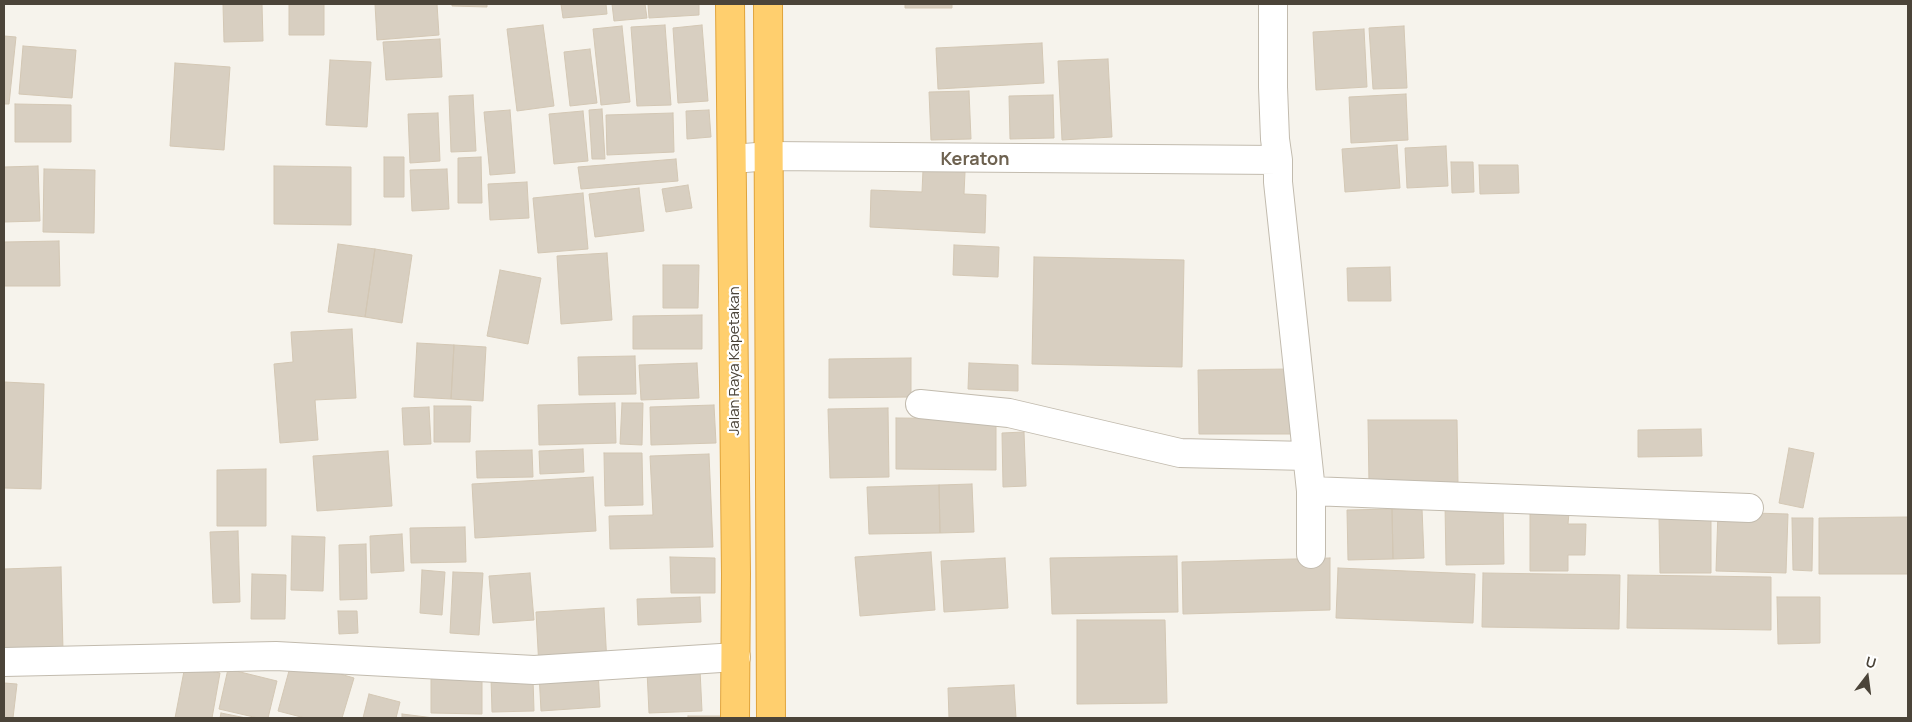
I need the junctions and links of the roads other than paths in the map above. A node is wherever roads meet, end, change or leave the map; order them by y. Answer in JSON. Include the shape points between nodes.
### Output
{"nodes":[{"id":1,"x":1273,"y":4,"type":"edge"},
{"id":2,"x":768,"y":12,"type":"edge"},
{"id":3,"x":731,"y":13,"type":"edge"},
{"id":4,"x":769,"y":156,"type":"junction"},
{"id":5,"x":733,"y":159,"type":"junction"},
{"id":6,"x":1278,"y":160,"type":"junction"},
{"id":7,"x":920,"y":404,"type":"dead end"},
{"id":8,"x":1307,"y":456,"type":"junction"},
{"id":9,"x":1311,"y":491,"type":"junction"},
{"id":10,"x":1749,"y":508,"type":"dead end"},
{"id":11,"x":1311,"y":554,"type":"dead end"},
{"id":12,"x":736,"y":627,"type":"junction"},
{"id":13,"x":771,"y":630,"type":"junction"},
{"id":14,"x":736,"y":657,"type":"junction"},
{"id":15,"x":4,"y":662,"type":"edge"},
{"id":16,"x":735,"y":718,"type":"edge"},
{"id":17,"x":771,"y":718,"type":"edge"}],
"edges":[{"from":1,"to":6,"type":"street","via":[[1273,88]]},
{"from":2,"to":3,"type":"highway"},
{"from":2,"to":4,"type":"highway"},
{"from":3,"to":5,"type":"highway","name":"Jalan Raya Kapetakan"},
{"from":4,"to":5,"type":"street"},
{"from":4,"to":6,"type":"street"},
{"from":4,"to":13,"type":"highway"},
{"from":5,"to":12,"type":"highway","name":"Jalan Raya Kapetakan"},
{"from":6,"to":8,"type":"street"},
{"from":7,"to":8,"type":"street","via":[[1009,413],[1180,453]]},
{"from":8,"to":9,"type":"street"},
{"from":9,"to":10,"type":"street"},
{"from":9,"to":11,"type":"street"},
{"from":12,"to":13,"type":"highway"},
{"from":12,"to":14,"type":"highway","name":"Jalan Raya Kapetakan"},
{"from":13,"to":17,"type":"highway"},
{"from":14,"to":15,"type":"street","via":[[534,670],[276,656]]},
{"from":14,"to":16,"type":"highway","name":"Jalan Raya Kapetakan"}]}
